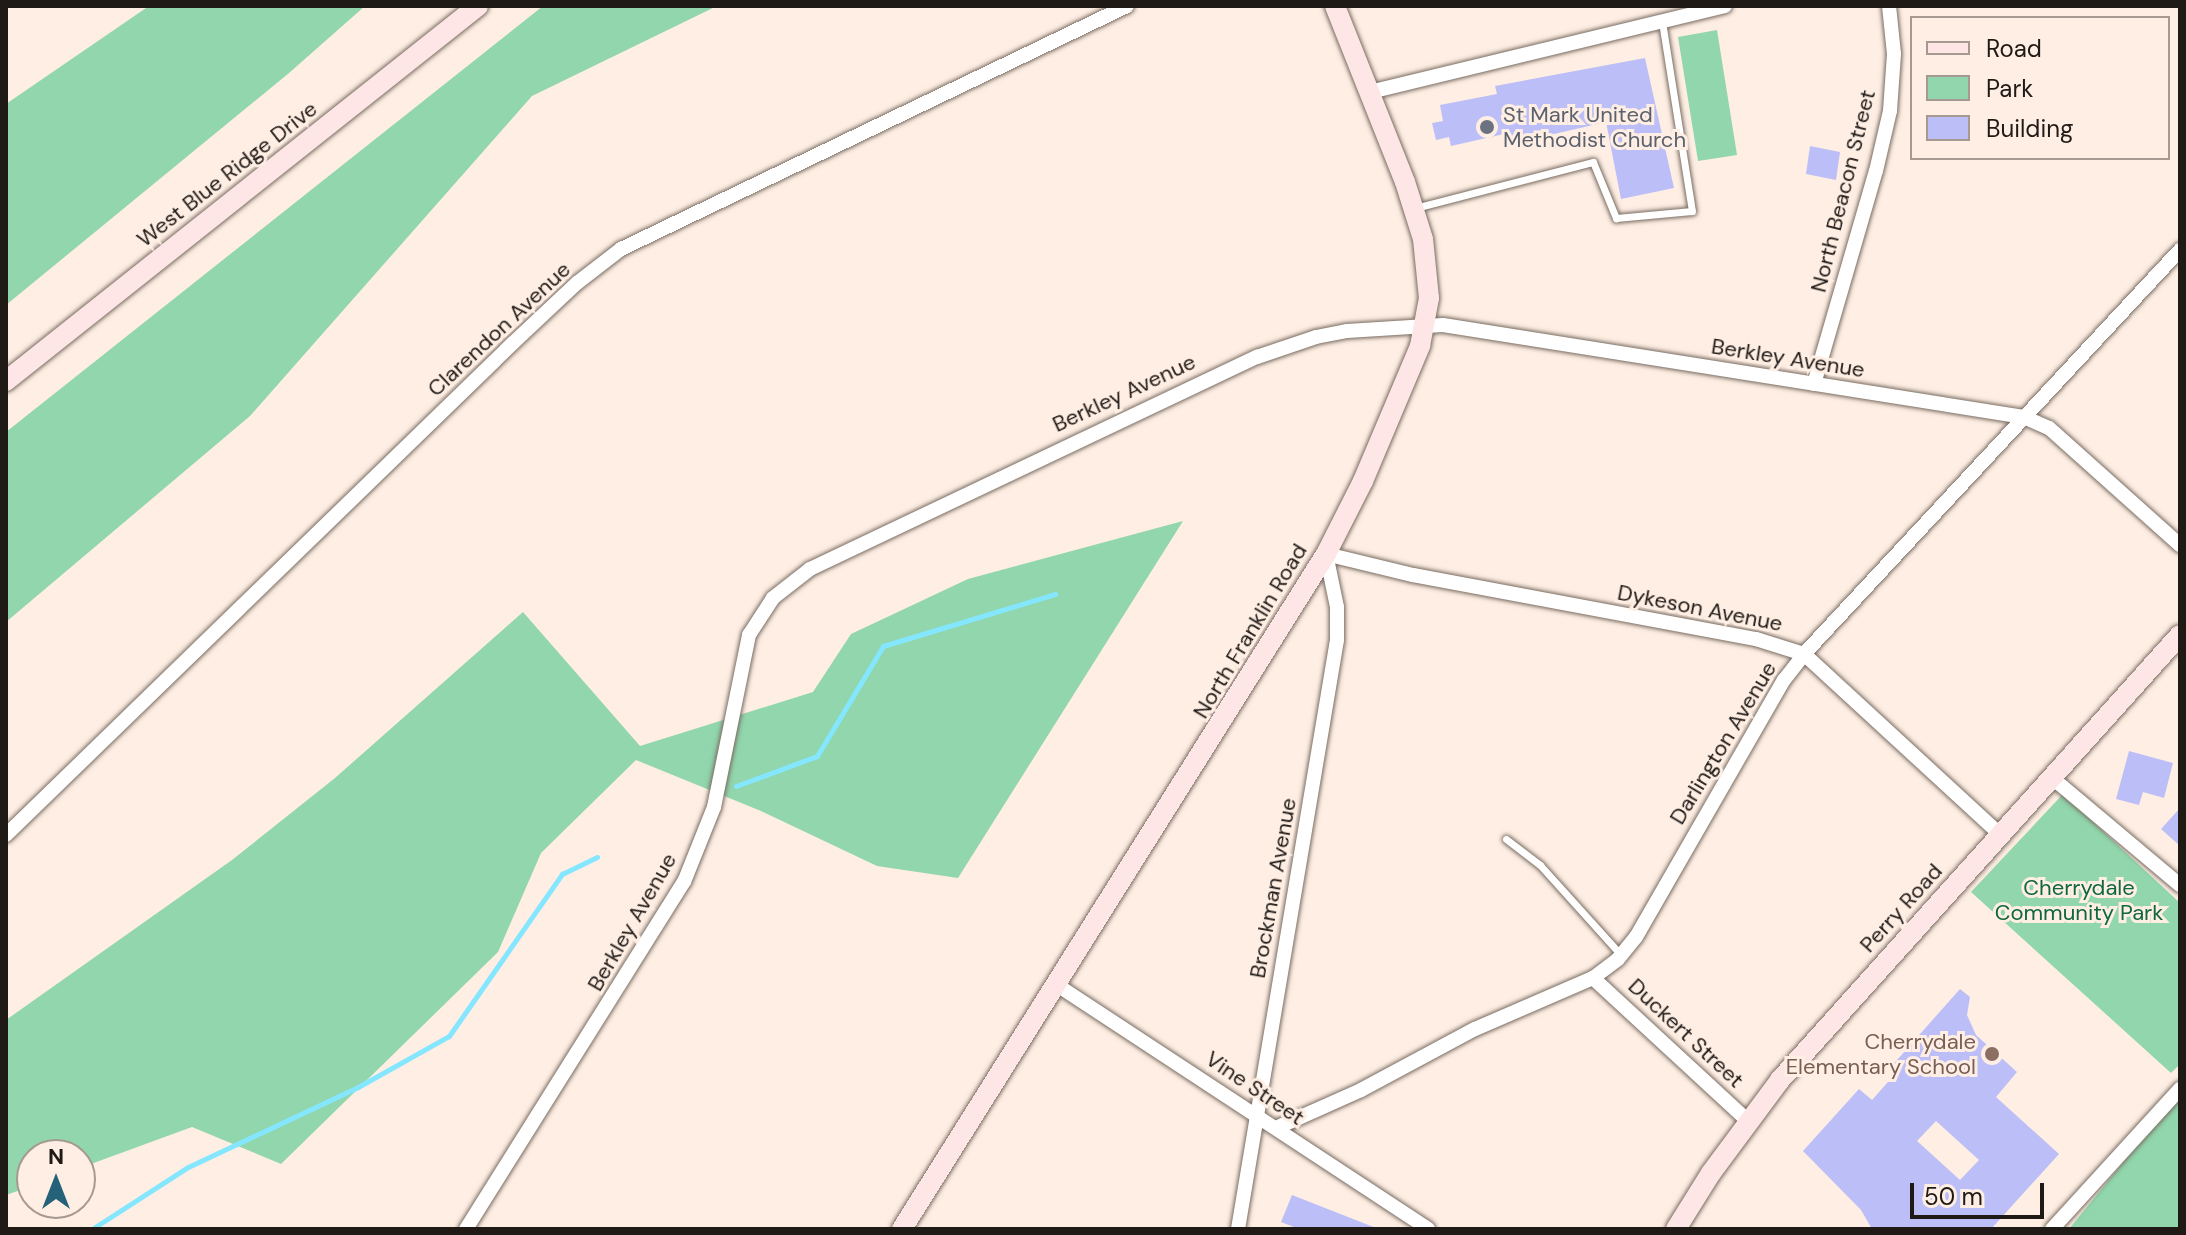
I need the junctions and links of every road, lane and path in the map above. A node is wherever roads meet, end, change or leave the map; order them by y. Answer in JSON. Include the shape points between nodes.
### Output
{"nodes":[{"id":1,"x":478,"y":6,"type":"edge"},
{"id":2,"x":1127,"y":6,"type":"edge"},
{"id":3,"x":1335,"y":6,"type":"edge"},
{"id":4,"x":1725,"y":6,"type":"edge"},
{"id":5,"x":1889,"y":6,"type":"edge"},
{"id":6,"x":1662,"y":20,"type":"junction"},
{"id":7,"x":1370,"y":92,"type":"junction"},
{"id":8,"x":1413,"y":208,"type":"junction"},
{"id":9,"x":2180,"y":250,"type":"edge"},
{"id":10,"x":1424,"y":326,"type":"junction"},
{"id":11,"x":6,"y":381,"type":"edge"},
{"id":12,"x":1814,"y":384,"type":"junction"},
{"id":13,"x":2024,"y":417,"type":"junction"},
{"id":14,"x":2180,"y":545,"type":"edge"},
{"id":15,"x":1326,"y":554,"type":"junction"},
{"id":16,"x":2180,"y":635,"type":"edge"},
{"id":17,"x":1804,"y":654,"type":"junction"},
{"id":18,"x":2050,"y":776,"type":"junction"},
{"id":19,"x":2000,"y":834,"type":"junction"},
{"id":20,"x":6,"y":835,"type":"edge"},
{"id":21,"x":1506,"y":839,"type":"dead end"},
{"id":22,"x":2180,"y":885,"type":"edge"},
{"id":23,"x":1621,"y":955,"type":"junction"},
{"id":24,"x":1593,"y":978,"type":"junction"},
{"id":25,"x":1057,"y":985,"type":"junction"},
{"id":26,"x":2180,"y":1089,"type":"edge"},
{"id":27,"x":1258,"y":1114,"type":"junction"},
{"id":28,"x":1749,"y":1122,"type":"junction"},
{"id":29,"x":1276,"y":1128,"type":"junction"},
{"id":30,"x":466,"y":1229,"type":"edge"},
{"id":31,"x":902,"y":1229,"type":"edge"},
{"id":32,"x":1238,"y":1229,"type":"edge"},
{"id":33,"x":1428,"y":1229,"type":"edge"},
{"id":34,"x":1676,"y":1229,"type":"edge"},
{"id":35,"x":2052,"y":1229,"type":"edge"}],
"edges":[{"from":1,"to":11,"type":"street","name":"West Blue Ridge Drive"},
{"from":2,"to":20,"type":"street","name":"Clarendon Avenue","via":[[621,249],[513,343]]},
{"from":3,"to":7,"type":"street","name":"North Franklin Road"},
{"from":4,"to":6,"type":"street"},
{"from":5,"to":12,"type":"street","name":"North Beacon Street","via":[[1894,54],[1890,111]]},
{"from":6,"to":7,"type":"street"},
{"from":6,"to":8,"type":"lane","via":[[1692,211],[1616,218],[1593,162]]},
{"from":7,"to":8,"type":"street","name":"North Franklin Road"},
{"from":8,"to":10,"type":"street","name":"North Franklin Road","via":[[1427,266]]},
{"from":9,"to":13,"type":"street","name":"Darlington Avenue"},
{"from":10,"to":12,"type":"street","name":"Berkley Avenue"},
{"from":10,"to":15,"type":"street","name":"North Franklin Road","via":[[1408,379]]},
{"from":10,"to":30,"type":"street","name":"Berkley Avenue","via":[[1347,331],[1257,357],[810,569],[773,598],[749,635],[714,807],[684,882]]},
{"from":12,"to":13,"type":"street","name":"Berkley Avenue"},
{"from":13,"to":14,"type":"street","name":"Berkley Avenue","via":[[2049,428]]},
{"from":13,"to":17,"type":"street","name":"Darlington Avenue"},
{"from":15,"to":17,"type":"street","name":"Dykeson Avenue","via":[[1756,639]]},
{"from":15,"to":25,"type":"street","name":"North Franklin Road"},
{"from":15,"to":27,"type":"street","name":"Brockman Avenue","via":[[1337,607],[1337,640]]},
{"from":16,"to":18,"type":"street","name":"Perry Road"},
{"from":17,"to":19,"type":"street","name":"Dykeson Avenue"},
{"from":17,"to":23,"type":"street","name":"Darlington Avenue"},
{"from":18,"to":19,"type":"street","name":"Perry Road"},
{"from":18,"to":22,"type":"street"},
{"from":19,"to":28,"type":"street","name":"Perry Road","via":[[1826,1027]]},
{"from":21,"to":23,"type":"lane","via":[[1540,865]]},
{"from":23,"to":24,"type":"street","name":"Darlington Avenue"},
{"from":24,"to":28,"type":"street","name":"Duckert Street"},
{"from":24,"to":29,"type":"street","name":"Darlington Avenue","via":[[1475,1029]]},
{"from":25,"to":27,"type":"street","name":"Vine Street"},
{"from":25,"to":31,"type":"street","name":"North Franklin Road"},
{"from":26,"to":35,"type":"street"},
{"from":27,"to":29,"type":"street","name":"Vine Street"},
{"from":27,"to":32,"type":"street","name":"Brockman Avenue"},
{"from":28,"to":34,"type":"street","name":"Perry Road"},
{"from":29,"to":33,"type":"street","name":"Vine Street"}]}
